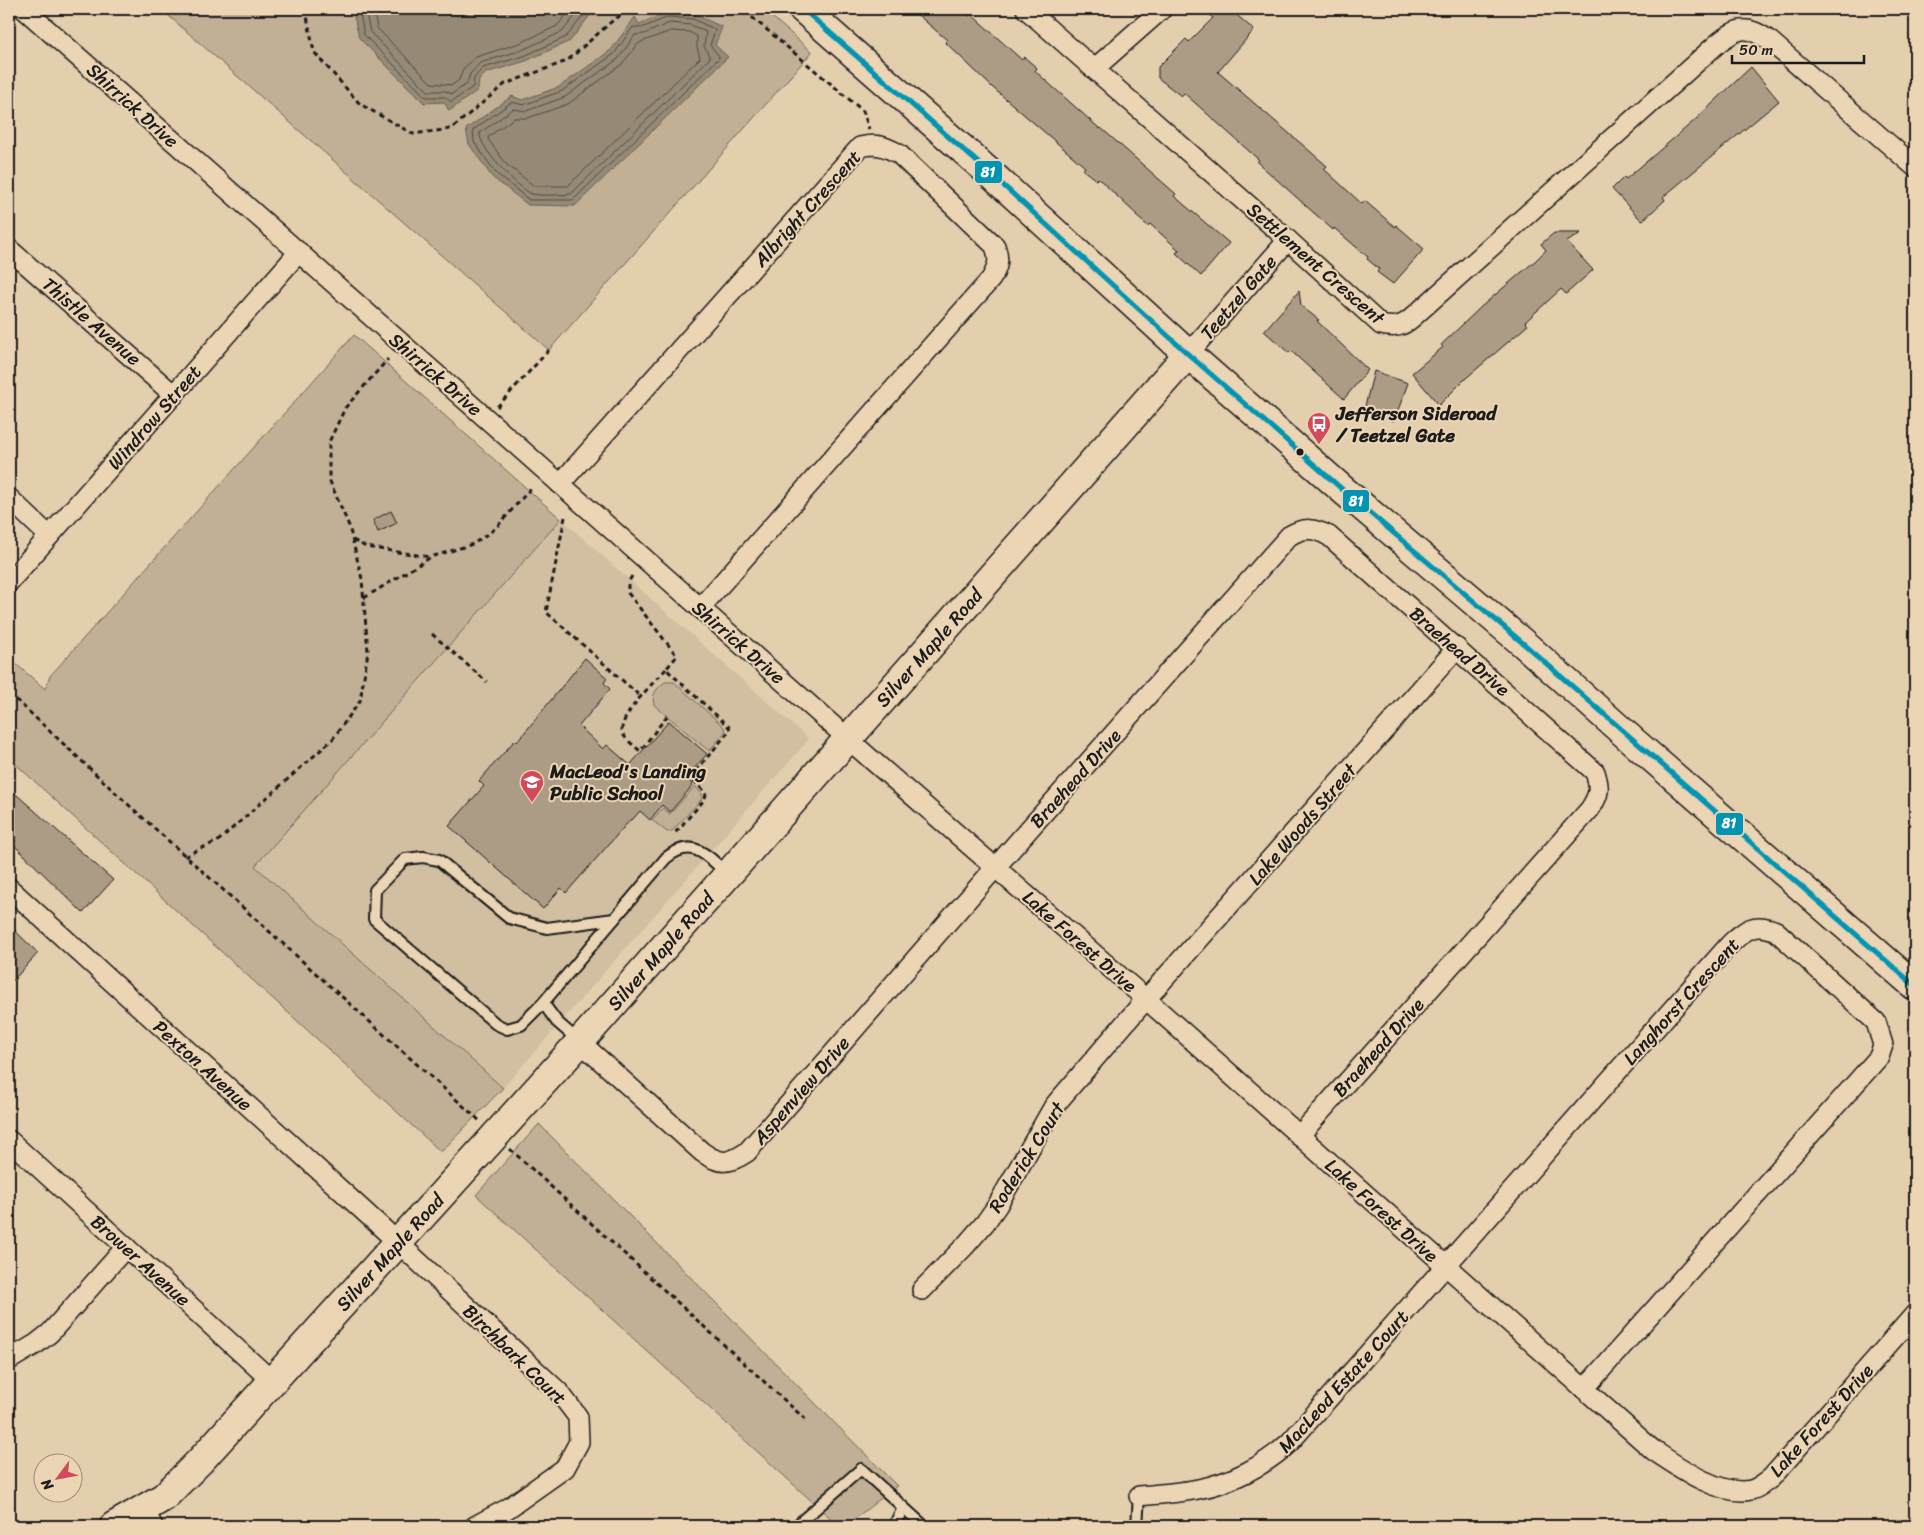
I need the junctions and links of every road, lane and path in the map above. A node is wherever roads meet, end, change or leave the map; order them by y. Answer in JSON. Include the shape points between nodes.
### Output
{"nodes":[{"id":1,"x":24,"y":9,"type":"edge"},
{"id":2,"x":307,"y":9,"type":"edge"},
{"id":3,"x":630,"y":9,"type":"edge"},
{"id":4,"x":736,"y":9,"type":"edge"},
{"id":5,"x":803,"y":9,"type":"edge"},
{"id":6,"x":1026,"y":9,"type":"edge"},
{"id":7,"x":1162,"y":9,"type":"edge"},
{"id":8,"x":1094,"y":69,"type":"junction"},
{"id":9,"x":870,"y":129,"type":"dead end"},
{"id":10,"x":1915,"y":167,"type":"edge"},
{"id":11,"x":1288,"y":240,"type":"junction"},
{"id":12,"x":9,"y":248,"type":"edge"},
{"id":13,"x":299,"y":252,"type":"junction"},
{"id":14,"x":549,"y":350,"type":"dead end"},
{"id":15,"x":1188,"y":354,"type":"junction"},
{"id":16,"x":388,"y":359,"type":"dead end"},
{"id":17,"x":174,"y":395,"type":"junction"},
{"id":18,"x":487,"y":418,"type":"junction"},
{"id":19,"x":560,"y":484,"type":"junction"},
{"id":20,"x":532,"y":487,"type":"dead end"},
{"id":21,"x":9,"y":498,"type":"edge"},
{"id":22,"x":565,"y":517,"type":"dead end"},
{"id":23,"x":49,"y":536,"type":"junction"},
{"id":24,"x":353,"y":540,"type":"junction"},
{"id":25,"x":430,"y":557,"type":"junction"},
{"id":26,"x":632,"y":576,"type":"dead end"},
{"id":27,"x":9,"y":582,"type":"edge"},
{"id":28,"x":364,"y":598,"type":"junction"},
{"id":29,"x":700,"y":608,"type":"junction"},
{"id":30,"x":432,"y":634,"type":"dead end"},
{"id":31,"x":1458,"y":648,"type":"junction"},
{"id":32,"x":666,"y":669,"type":"junction"},
{"id":33,"x":487,"y":682,"type":"dead end"},
{"id":34,"x":9,"y":693,"type":"edge"},
{"id":35,"x":641,"y":698,"type":"junction"},
{"id":36,"x":667,"y":716,"type":"dead end"},
{"id":37,"x":849,"y":738,"type":"junction"},
{"id":38,"x":675,"y":833,"type":"dead end"},
{"id":39,"x":186,"y":857,"type":"junction"},
{"id":40,"x":996,"y":868,"type":"junction"},
{"id":41,"x":728,"y":875,"type":"junction"},
{"id":42,"x":9,"y":888,"type":"edge"},
{"id":43,"x":614,"y":919,"type":"junction"},
{"id":44,"x":1915,"y":986,"type":"edge"},
{"id":45,"x":1147,"y":1000,"type":"junction"},
{"id":46,"x":543,"y":1004,"type":"junction"},
{"id":47,"x":580,"y":1042,"type":"junction"},
{"id":48,"x":495,"y":1136,"type":"junction"},
{"id":49,"x":1299,"y":1136,"type":"junction"},
{"id":50,"x":9,"y":1140,"type":"edge"},
{"id":51,"x":398,"y":1242,"type":"junction"},
{"id":52,"x":126,"y":1247,"type":"junction"},
{"id":53,"x":1446,"y":1266,"type":"junction"},
{"id":54,"x":922,"y":1290,"type":"dead end"},
{"id":55,"x":1915,"y":1314,"type":"edge"},
{"id":56,"x":9,"y":1360,"type":"edge"},
{"id":57,"x":272,"y":1381,"type":"junction"},
{"id":58,"x":1584,"y":1389,"type":"junction"},
{"id":59,"x":805,"y":1419,"type":"dead end"},
{"id":60,"x":1139,"y":1496,"type":"joint"},
{"id":61,"x":903,"y":1508,"type":"junction"},
{"id":62,"x":148,"y":1518,"type":"edge"},
{"id":63,"x":114,"y":1526,"type":"edge"},
{"id":64,"x":475,"y":1526,"type":"edge"},
{"id":65,"x":796,"y":1526,"type":"edge"},
{"id":66,"x":894,"y":1526,"type":"edge"},
{"id":67,"x":924,"y":1526,"type":"edge"},
{"id":68,"x":1137,"y":1526,"type":"edge"}],
"edges":[{"from":1,"to":13,"type":"street","name":"Shirrick Drive"},
{"from":2,"to":3,"type":"path","via":[[314,52],[360,104],[413,134],[451,129],[505,84],[567,60]]},
{"from":4,"to":9,"type":"path","via":[[747,13],[863,111]]},
{"from":5,"to":15,"type":"street","via":[[1000,182]]},
{"from":6,"to":8,"type":"street","name":"Settlement Crescent"},
{"from":7,"to":8,"type":"street"},
{"from":8,"to":11,"type":"street","name":"Settlement Crescent"},
{"from":10,"to":11,"type":"street","name":"Settlement Crescent","via":[[1770,41],[1756,31],[1744,29],[1730,33],[1717,44],[1404,325],[1394,328],[1381,325]]},
{"from":11,"to":15,"type":"street","name":"Teetzel Gate"},
{"from":12,"to":17,"type":"street","name":"Thistle Avenue"},
{"from":13,"to":17,"type":"street","name":"Windrow Street"},
{"from":13,"to":18,"type":"street","name":"Shirrick Drive"},
{"from":14,"to":18,"type":"path"},
{"from":15,"to":37,"type":"street","name":"Silver Maple Road"},
{"from":15,"to":44,"type":"street"},
{"from":16,"to":24,"type":"path","via":[[345,408],[329,442],[329,479]]},
{"from":17,"to":23,"type":"street","name":"Windrow Street"},
{"from":18,"to":19,"type":"street","name":"Shirrick Drive"},
{"from":19,"to":29,"type":"street","name":"Shirrick Drive"},
{"from":19,"to":29,"type":"street","name":"Albright Crescent","via":[[860,147],[886,146],[899,154],[995,246],[998,268],[991,280]]},
{"from":20,"to":25,"type":"path","via":[[496,528],[473,544]]},
{"from":21,"to":23,"type":"street"},
{"from":22,"to":35,"type":"path","via":[[546,612]]},
{"from":23,"to":27,"type":"street","name":"Windrow Street"},
{"from":24,"to":25,"type":"path","via":[[366,547]]},
{"from":24,"to":28,"type":"path"},
{"from":25,"to":28,"type":"path"},
{"from":26,"to":32,"type":"path","via":[[628,593],[677,656]]},
{"from":28,"to":39,"type":"path","via":[[368,652],[360,701],[332,740],[218,841]]},
{"from":29,"to":37,"type":"street","name":"Shirrick Drive"},
{"from":30,"to":33,"type":"path"},
{"from":31,"to":40,"type":"street","name":"Braehead Drive","via":[[1329,536],[1318,530],[1298,531],[1289,536]]},
{"from":31,"to":45,"type":"street","name":"Lake Woods Street"},
{"from":31,"to":49,"type":"street","name":"Braehead Drive","via":[[1595,772],[1599,785],[1597,798]]},
{"from":32,"to":35,"type":"path"},
{"from":32,"to":38,"type":"path","via":[[730,727],[690,778],[706,795]]},
{"from":34,"to":39,"type":"path"},
{"from":35,"to":36,"type":"path","via":[[624,720],[622,731],[640,751]]},
{"from":37,"to":40,"type":"street","name":"Lake Forest Drive"},
{"from":37,"to":41,"type":"street","name":"Silver Maple Road"},
{"from":39,"to":48,"type":"path"},
{"from":40,"to":45,"type":"street","name":"Lake Forest Drive"},
{"from":40,"to":47,"type":"street","name":"Aspenview Drive","via":[[758,1140],[736,1159],[725,1162],[713,1160],[702,1152]]},
{"from":41,"to":43,"type":"lane","via":[[694,848],[675,851]]},
{"from":41,"to":47,"type":"street","name":"Silver Maple Road"},
{"from":42,"to":51,"type":"street","name":"Pexton Avenue"},
{"from":43,"to":46,"type":"lane"},
{"from":43,"to":46,"type":"lane","via":[[547,928],[509,918],[439,860],[423,857],[404,859],[375,890],[374,919],[496,1024],[507,1029],[521,1026]]},
{"from":45,"to":49,"type":"street","name":"Lake Forest Drive"},
{"from":45,"to":54,"type":"street","name":"Roderick Court","via":[[1054,1106],[985,1223]]},
{"from":46,"to":47,"type":"lane","via":[[557,1022]]},
{"from":47,"to":48,"type":"street","name":"Silver Maple Road"},
{"from":48,"to":51,"type":"street","name":"Silver Maple Road"},
{"from":48,"to":59,"type":"path"},
{"from":49,"to":53,"type":"street","name":"Lake Forest Drive"},
{"from":50,"to":52,"type":"street","name":"Brower Avenue"},
{"from":51,"to":57,"type":"street","name":"Silver Maple Road"},
{"from":51,"to":64,"type":"street","name":"Birchbark Court","via":[[559,1392],[578,1417],[579,1442],[565,1468],[507,1510]]},
{"from":52,"to":56,"type":"street","via":[[50,1333]]},
{"from":52,"to":57,"type":"street","name":"Brower Avenue"},
{"from":53,"to":58,"type":"street","name":"Lake Forest Drive"},
{"from":53,"to":58,"type":"street","name":"Langhorst Crescent","via":[[1730,944],[1744,931],[1754,927],[1776,931],[1876,1022],[1883,1045],[1878,1057]]},
{"from":53,"to":60,"type":"street","name":"MacLeod Estate Court","via":[[1279,1452],[1217,1484],[1197,1490]]},
{"from":55,"to":58,"type":"street","name":"Lake Forest Drive","via":[[1771,1478],[1750,1490],[1721,1487],[1672,1463]]},
{"from":57,"to":62,"type":"street","name":"Silver Maple Road"},
{"from":60,"to":68,"type":"lane"},
{"from":61,"to":65,"type":"lane","via":[[861,1469]]},
{"from":61,"to":66,"type":"lane"},
{"from":61,"to":67,"type":"lane"},
{"from":62,"to":63,"type":"street","name":"Silver Maple Road"}]}
